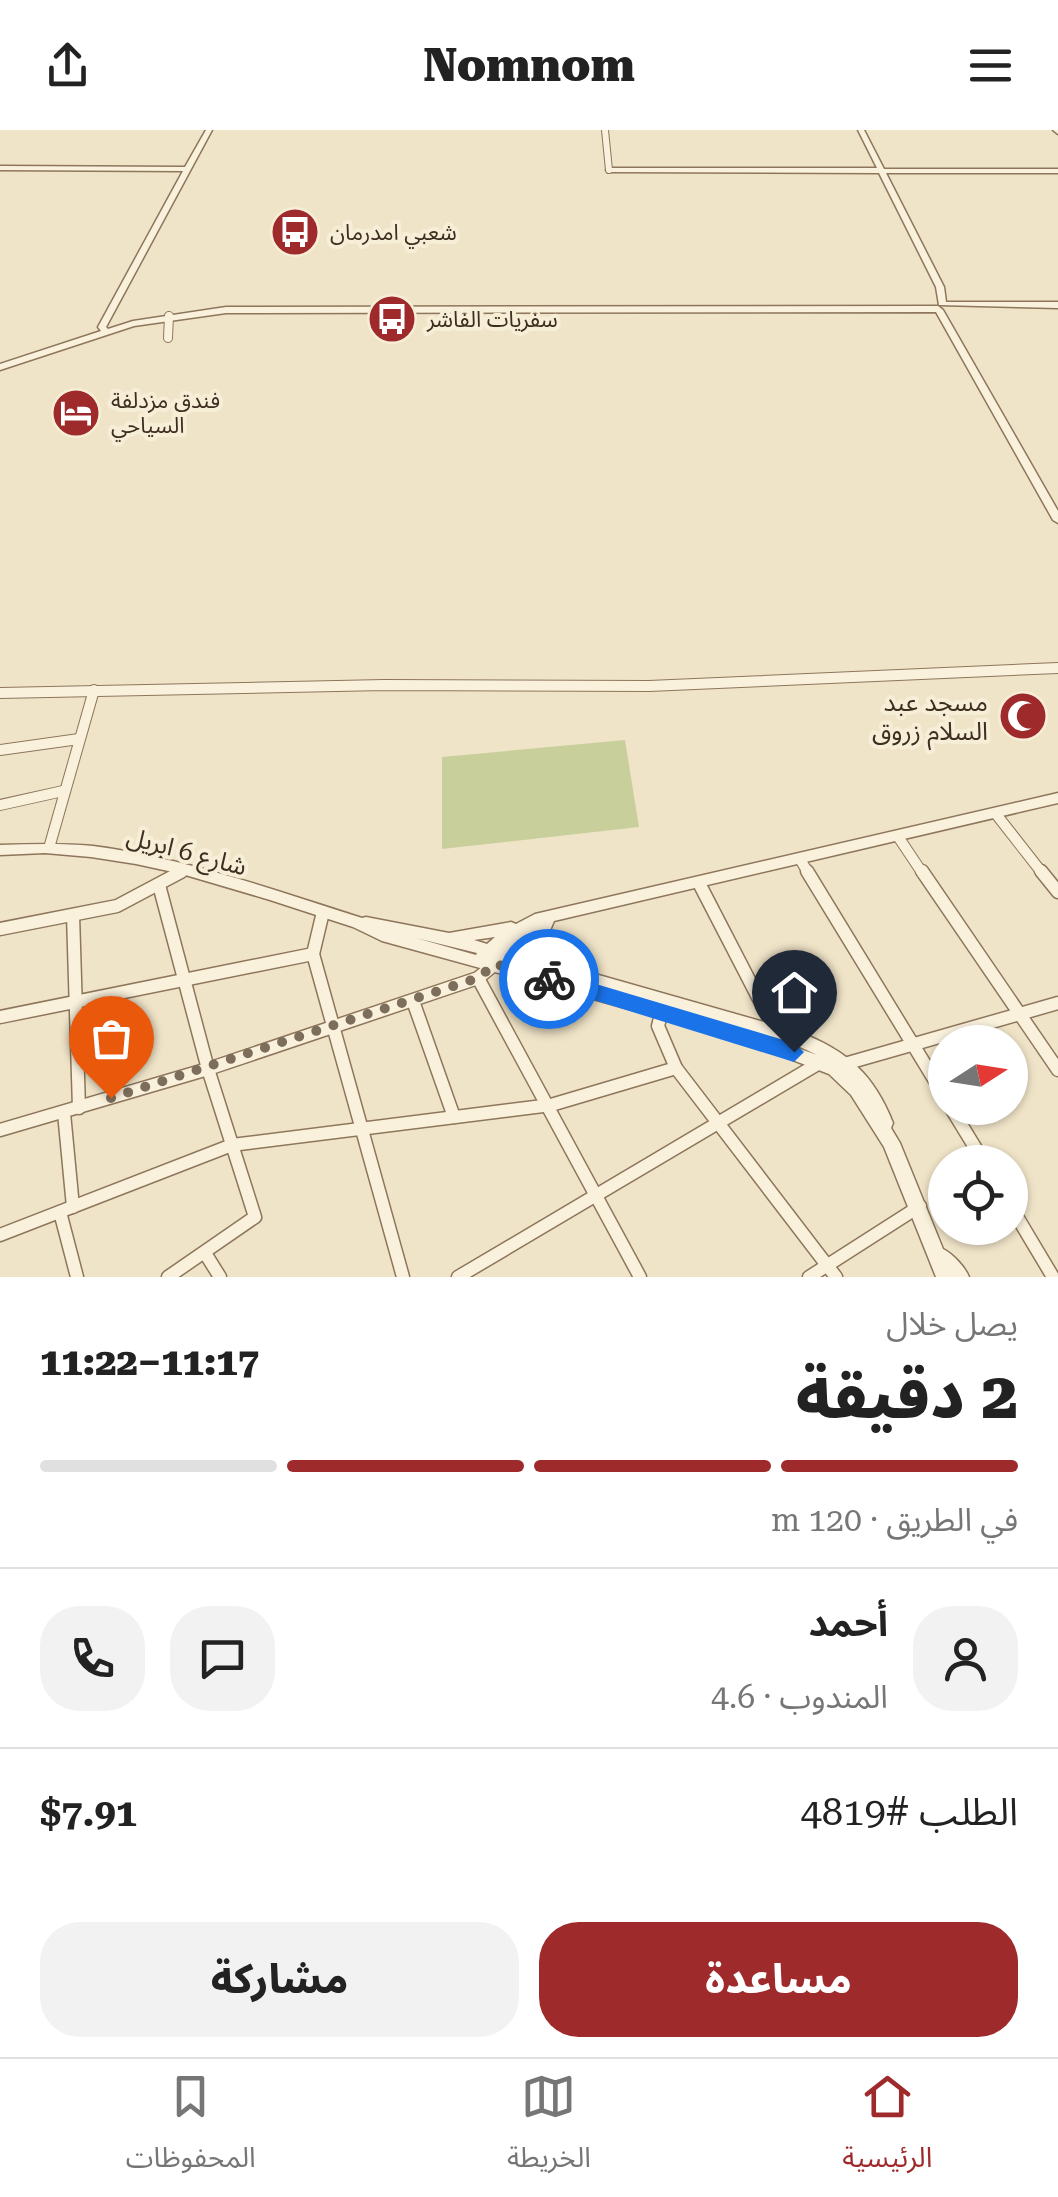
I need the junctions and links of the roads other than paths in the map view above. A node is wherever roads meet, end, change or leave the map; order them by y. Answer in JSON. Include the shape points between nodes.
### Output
{"nodes":[{"id":1,"x":210,"y":130,"type":"edge"},
{"id":2,"x":605,"y":130,"type":"edge"},
{"id":3,"x":861,"y":130,"type":"edge"},
{"id":4,"x":0,"y":168,"type":"edge"},
{"id":5,"x":188,"y":169,"type":"junction"},
{"id":6,"x":609,"y":170,"type":"joint"},
{"id":7,"x":879,"y":170,"type":"junction"},
{"id":8,"x":1058,"y":171,"type":"edge"},
{"id":9,"x":420,"y":306,"type":"junction"},
{"id":10,"x":1058,"y":307,"type":"edge"},
{"id":11,"x":113,"y":308,"type":"junction"},
{"id":12,"x":943,"y":308,"type":"junction"},
{"id":13,"x":169,"y":316,"type":"junction"},
{"id":14,"x":134,"y":318,"type":"junction"},
{"id":15,"x":104,"y":329,"type":"junction"},
{"id":16,"x":168,"y":338,"type":"dead end"},
{"id":17,"x":0,"y":364,"type":"edge"},
{"id":18,"x":1058,"y":520,"type":"edge"},
{"id":19,"x":1058,"y":668,"type":"edge"},
{"id":20,"x":94,"y":690,"type":"junction"},
{"id":21,"x":0,"y":693,"type":"edge"},
{"id":22,"x":79,"y":739,"type":"junction"},
{"id":23,"x":0,"y":750,"type":"edge"},
{"id":24,"x":64,"y":791,"type":"junction"},
{"id":25,"x":1058,"y":798,"type":"edge"},
{"id":26,"x":0,"y":805,"type":"edge"},
{"id":27,"x":996,"y":814,"type":"junction"},
{"id":28,"x":899,"y":838,"type":"junction"},
{"id":29,"x":49,"y":848,"type":"junction"},
{"id":30,"x":0,"y":850,"type":"edge"},
{"id":31,"x":801,"y":860,"type":"junction"},
{"id":32,"x":181,"y":872,"type":"junction"},
{"id":33,"x":159,"y":885,"type":"junction"},
{"id":34,"x":700,"y":885,"type":"junction"},
{"id":35,"x":1058,"y":892,"type":"edge"},
{"id":36,"x":324,"y":912,"type":"junction"},
{"id":37,"x":73,"y":915,"type":"junction"},
{"id":38,"x":563,"y":916,"type":"junction"},
{"id":39,"x":358,"y":922,"type":"junction"},
{"id":40,"x":546,"y":924,"type":"junction"},
{"id":41,"x":523,"y":925,"type":"junction"},
{"id":42,"x":0,"y":929,"type":"edge"},
{"id":43,"x":446,"y":938,"type":"junction"},
{"id":44,"x":313,"y":954,"type":"junction"},
{"id":45,"x":491,"y":957,"type":"junction"},
{"id":46,"x":549,"y":968,"type":"junction"},
{"id":47,"x":184,"y":978,"type":"junction"},
{"id":48,"x":478,"y":978,"type":"junction"},
{"id":49,"x":413,"y":1001,"type":"junction"},
{"id":50,"x":73,"y":1002,"type":"junction"},
{"id":51,"x":1058,"y":1003,"type":"edge"},
{"id":52,"x":663,"y":1005,"type":"junction"},
{"id":53,"x":1020,"y":1014,"type":"junction"},
{"id":54,"x":0,"y":1017,"type":"edge"},
{"id":55,"x":334,"y":1028,"type":"junction"},
{"id":56,"x":776,"y":1032,"type":"junction"},
{"id":57,"x":913,"y":1044,"type":"junction"},
{"id":58,"x":821,"y":1062,"type":"junction"},
{"id":59,"x":848,"y":1063,"type":"junction"},
{"id":60,"x":208,"y":1068,"type":"junction"},
{"id":61,"x":676,"y":1068,"type":"junction"},
{"id":62,"x":928,"y":1069,"type":"edge"},
{"id":63,"x":1058,"y":1070,"type":"edge"},
{"id":64,"x":551,"y":1105,"type":"junction"},
{"id":65,"x":71,"y":1110,"type":"junction"},
{"id":66,"x":454,"y":1117,"type":"junction"},
{"id":67,"x":717,"y":1124,"type":"junction"},
{"id":68,"x":363,"y":1127,"type":"junction"},
{"id":69,"x":0,"y":1130,"type":"edge"},
{"id":70,"x":892,"y":1144,"type":"junction"},
{"id":71,"x":232,"y":1145,"type":"junction"},
{"id":72,"x":597,"y":1193,"type":"junction"},
{"id":73,"x":920,"y":1206,"type":"junction"},
{"id":74,"x":66,"y":1209,"type":"junction"},
{"id":75,"x":1028,"y":1234,"type":"edge"},
{"id":76,"x":0,"y":1235,"type":"edge"},
{"id":77,"x":205,"y":1253,"type":"junction"},
{"id":78,"x":937,"y":1253,"type":"junction"},
{"id":79,"x":832,"y":1271,"type":"edge"},
{"id":80,"x":76,"y":1277,"type":"edge"},
{"id":81,"x":168,"y":1277,"type":"edge"},
{"id":82,"x":220,"y":1277,"type":"edge"},
{"id":83,"x":403,"y":1277,"type":"edge"},
{"id":84,"x":458,"y":1277,"type":"edge"},
{"id":85,"x":640,"y":1277,"type":"edge"},
{"id":86,"x":808,"y":1277,"type":"edge"},
{"id":87,"x":945,"y":1277,"type":"edge"},
{"id":88,"x":960,"y":1277,"type":"edge"},
{"id":89,"x":1054,"y":1277,"type":"edge"}],
"edges":[{"from":1,"to":5,"type":"street"},
{"from":2,"to":6,"type":"street"},
{"from":3,"to":7,"type":"street"},
{"from":4,"to":5,"type":"street"},
{"from":5,"to":11,"type":"street"},
{"from":6,"to":7,"type":"street"},
{"from":7,"to":8,"type":"street"},
{"from":7,"to":12,"type":"street","via":[[940,287]]},
{"from":9,"to":12,"type":"street"},
{"from":9,"to":13,"type":"street"},
{"from":9,"to":14,"type":"street","via":[[215,306]]},
{"from":10,"to":12,"type":"street"},
{"from":11,"to":14,"type":"street"},
{"from":11,"to":15,"type":"street"},
{"from":12,"to":18,"type":"street"},
{"from":13,"to":15,"type":"street"},
{"from":13,"to":16,"type":"street"},
{"from":14,"to":15,"type":"street"},
{"from":15,"to":17,"type":"street"},
{"from":19,"to":20,"type":"street","via":[[649,686]]},
{"from":20,"to":21,"type":"street"},
{"from":20,"to":22,"type":"street"},
{"from":22,"to":23,"type":"street"},
{"from":22,"to":24,"type":"street"},
{"from":24,"to":26,"type":"street"},
{"from":24,"to":29,"type":"street"},
{"from":25,"to":27,"type":"street"},
{"from":27,"to":28,"type":"street"},
{"from":27,"to":35,"type":"street"},
{"from":28,"to":31,"type":"street"},
{"from":28,"to":53,"type":"street"},
{"from":29,"to":30,"type":"street","name":"شارع 6 ابريل"},
{"from":29,"to":32,"type":"street","name":"شارع 6 ابريل"},
{"from":31,"to":34,"type":"street"},
{"from":31,"to":57,"type":"street"},
{"from":32,"to":33,"type":"street"},
{"from":32,"to":36,"type":"street","name":"شارع 6 ابريل"},
{"from":33,"to":37,"type":"street","via":[[117,906]]},
{"from":33,"to":47,"type":"street"},
{"from":34,"to":38,"type":"street"},
{"from":34,"to":56,"type":"street"},
{"from":36,"to":39,"type":"street","name":"شارع 6 ابريل"},
{"from":36,"to":44,"type":"street"},
{"from":37,"to":42,"type":"street"},
{"from":37,"to":50,"type":"street"},
{"from":38,"to":40,"type":"street"},
{"from":38,"to":41,"type":"street"},
{"from":39,"to":43,"type":"street"},
{"from":39,"to":45,"type":"street","via":[[382,934]]},
{"from":40,"to":45,"type":"street"},
{"from":40,"to":46,"type":"street","via":[[536,947]]},
{"from":41,"to":43,"type":"street"},
{"from":41,"to":45,"type":"street"},
{"from":43,"to":45,"type":"street"},
{"from":44,"to":47,"type":"street"},
{"from":44,"to":55,"type":"street"},
{"from":45,"to":46,"type":"street"},
{"from":45,"to":48,"type":"street"},
{"from":45,"to":52,"type":"street"},
{"from":46,"to":52,"type":"street"},
{"from":47,"to":50,"type":"street"},
{"from":47,"to":60,"type":"street"},
{"from":48,"to":49,"type":"street"},
{"from":48,"to":64,"type":"street"},
{"from":49,"to":55,"type":"street"},
{"from":49,"to":66,"type":"street"},
{"from":50,"to":54,"type":"street"},
{"from":50,"to":65,"type":"street"},
{"from":51,"to":53,"type":"street"},
{"from":52,"to":56,"type":"street"},
{"from":52,"to":58,"type":"street"},
{"from":52,"to":61,"type":"street","via":[[660,1031]]},
{"from":53,"to":57,"type":"street"},
{"from":53,"to":63,"type":"street"},
{"from":55,"to":60,"type":"street"},
{"from":55,"to":68,"type":"street"},
{"from":56,"to":59,"type":"street"},
{"from":57,"to":59,"type":"street"},
{"from":57,"to":62,"type":"street"},
{"from":58,"to":67,"type":"street"},
{"from":58,"to":70,"type":"street","via":[[849,1080]]},
{"from":59,"to":70,"type":"street","via":[[875,1098]]},
{"from":60,"to":65,"type":"street"},
{"from":60,"to":71,"type":"street"},
{"from":61,"to":64,"type":"street"},
{"from":61,"to":67,"type":"street"},
{"from":64,"to":66,"type":"street"},
{"from":64,"to":72,"type":"street"},
{"from":65,"to":69,"type":"street"},
{"from":65,"to":74,"type":"street"},
{"from":66,"to":68,"type":"street"},
{"from":67,"to":72,"type":"street"},
{"from":67,"to":79,"type":"street"},
{"from":68,"to":71,"type":"street"},
{"from":68,"to":83,"type":"street"},
{"from":70,"to":73,"type":"street"},
{"from":71,"to":74,"type":"street"},
{"from":71,"to":77,"type":"street","via":[[256,1217]]},
{"from":72,"to":84,"type":"street"},
{"from":72,"to":85,"type":"street"},
{"from":73,"to":78,"type":"street"},
{"from":73,"to":79,"type":"street"},
{"from":74,"to":76,"type":"street"},
{"from":74,"to":80,"type":"street"},
{"from":75,"to":89,"type":"street"},
{"from":77,"to":81,"type":"street"},
{"from":77,"to":82,"type":"street"},
{"from":78,"to":87,"type":"street"},
{"from":78,"to":88,"type":"street"},
{"from":79,"to":86,"type":"street"}]}
